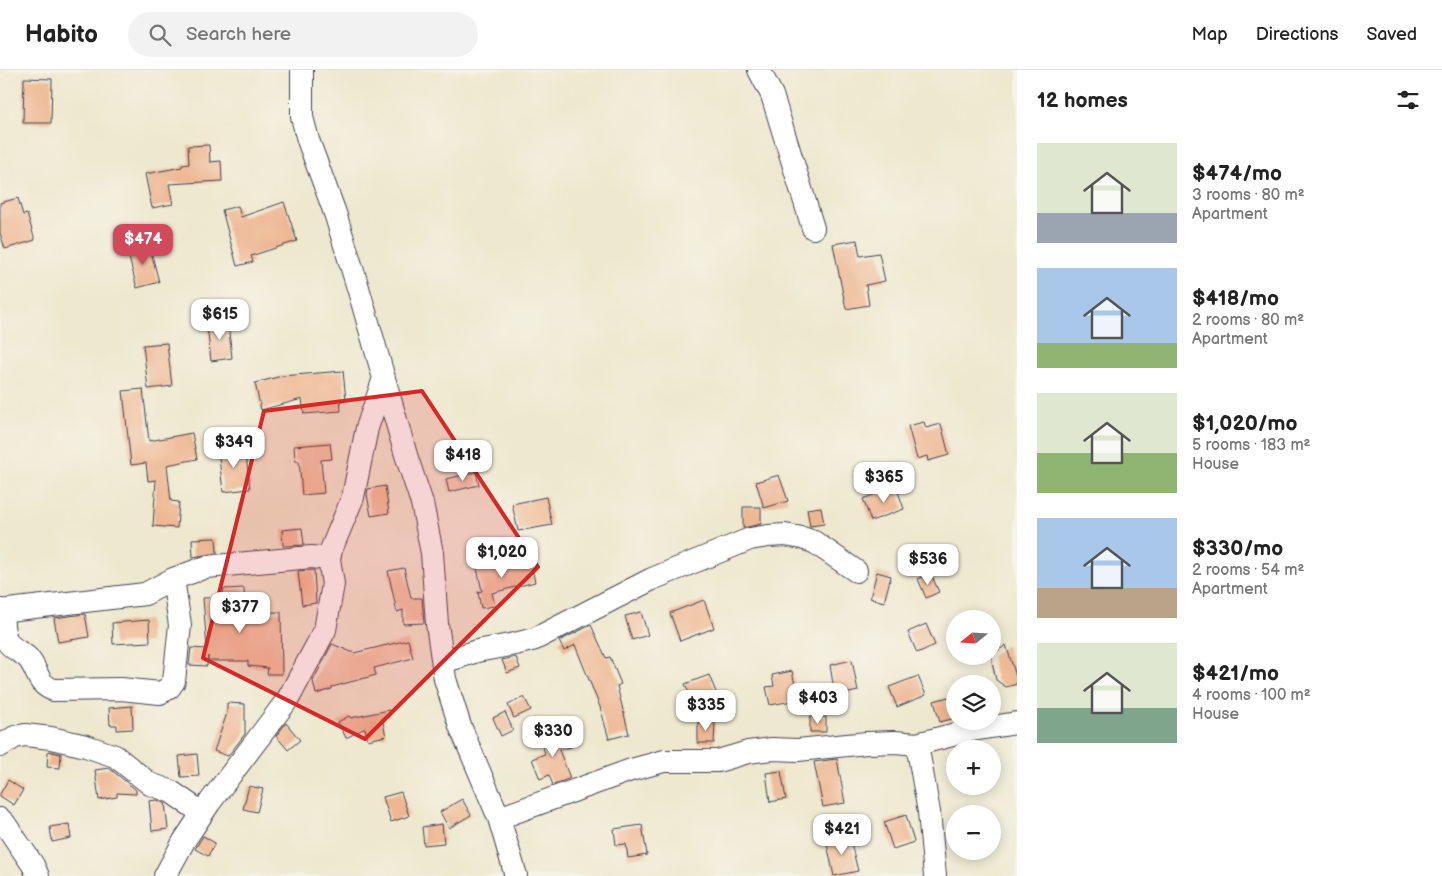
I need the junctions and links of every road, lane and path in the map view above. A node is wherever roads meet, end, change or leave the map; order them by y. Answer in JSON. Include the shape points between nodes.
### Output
{"nodes":[{"id":1,"x":302,"y":70,"type":"edge"},
{"id":2,"x":759,"y":70,"type":"edge"},
{"id":3,"x":813,"y":228,"type":"dead end"},
{"id":4,"x":384,"y":378,"type":"junction"},
{"id":5,"x":328,"y":559,"type":"junction"},
{"id":6,"x":856,"y":571,"type":"dead end"},
{"id":7,"x":173,"y":579,"type":"junction"},
{"id":8,"x":1,"y":610,"type":"edge"},
{"id":9,"x":443,"y":662,"type":"junction"},
{"id":10,"x":1017,"y":723,"type":"edge"},
{"id":11,"x":917,"y":744,"type":"junction"},
{"id":12,"x":0,"y":746,"type":"edge"},
{"id":13,"x":202,"y":813,"type":"junction"},
{"id":14,"x":499,"y":818,"type":"junction"},
{"id":15,"x":0,"y":819,"type":"edge"},
{"id":16,"x":38,"y":876,"type":"edge"},
{"id":17,"x":165,"y":876,"type":"edge"},
{"id":18,"x":516,"y":876,"type":"edge"},
{"id":19,"x":935,"y":876,"type":"edge"}],
"edges":[{"from":1,"to":4,"type":"street","via":[[302,116],[308,140],[335,213]]},
{"from":2,"to":3,"type":"street","via":[[772,95]]},
{"from":4,"to":5,"type":"street","via":[[367,428],[353,498]]},
{"from":4,"to":9,"type":"street","via":[[422,503],[432,553]]},
{"from":5,"to":7,"type":"street","via":[[311,557],[206,567]]},
{"from":5,"to":13,"type":"street","via":[[333,584],[325,630],[312,657],[288,699]]},
{"from":6,"to":9,"type":"street","via":[[814,542],[802,538],[785,535],[750,539],[652,579],[535,639]]},
{"from":7,"to":8,"type":"street","via":[[146,594]]},
{"from":7,"to":8,"type":"street","via":[[180,625],[174,681],[160,693],[121,689],[54,690],[46,687],[27,657],[8,643]]},
{"from":9,"to":14,"type":"street","via":[[460,726]]},
{"from":10,"to":11,"type":"street"},
{"from":11,"to":14,"type":"street","via":[[895,742],[772,749],[718,760],[664,761]]},
{"from":11,"to":19,"type":"street","via":[[929,812]]},
{"from":12,"to":13,"type":"street","via":[[25,735],[86,746],[115,756],[150,784],[170,791]]},
{"from":13,"to":17,"type":"street"},
{"from":14,"to":18,"type":"street"},
{"from":15,"to":16,"type":"street"}]}
